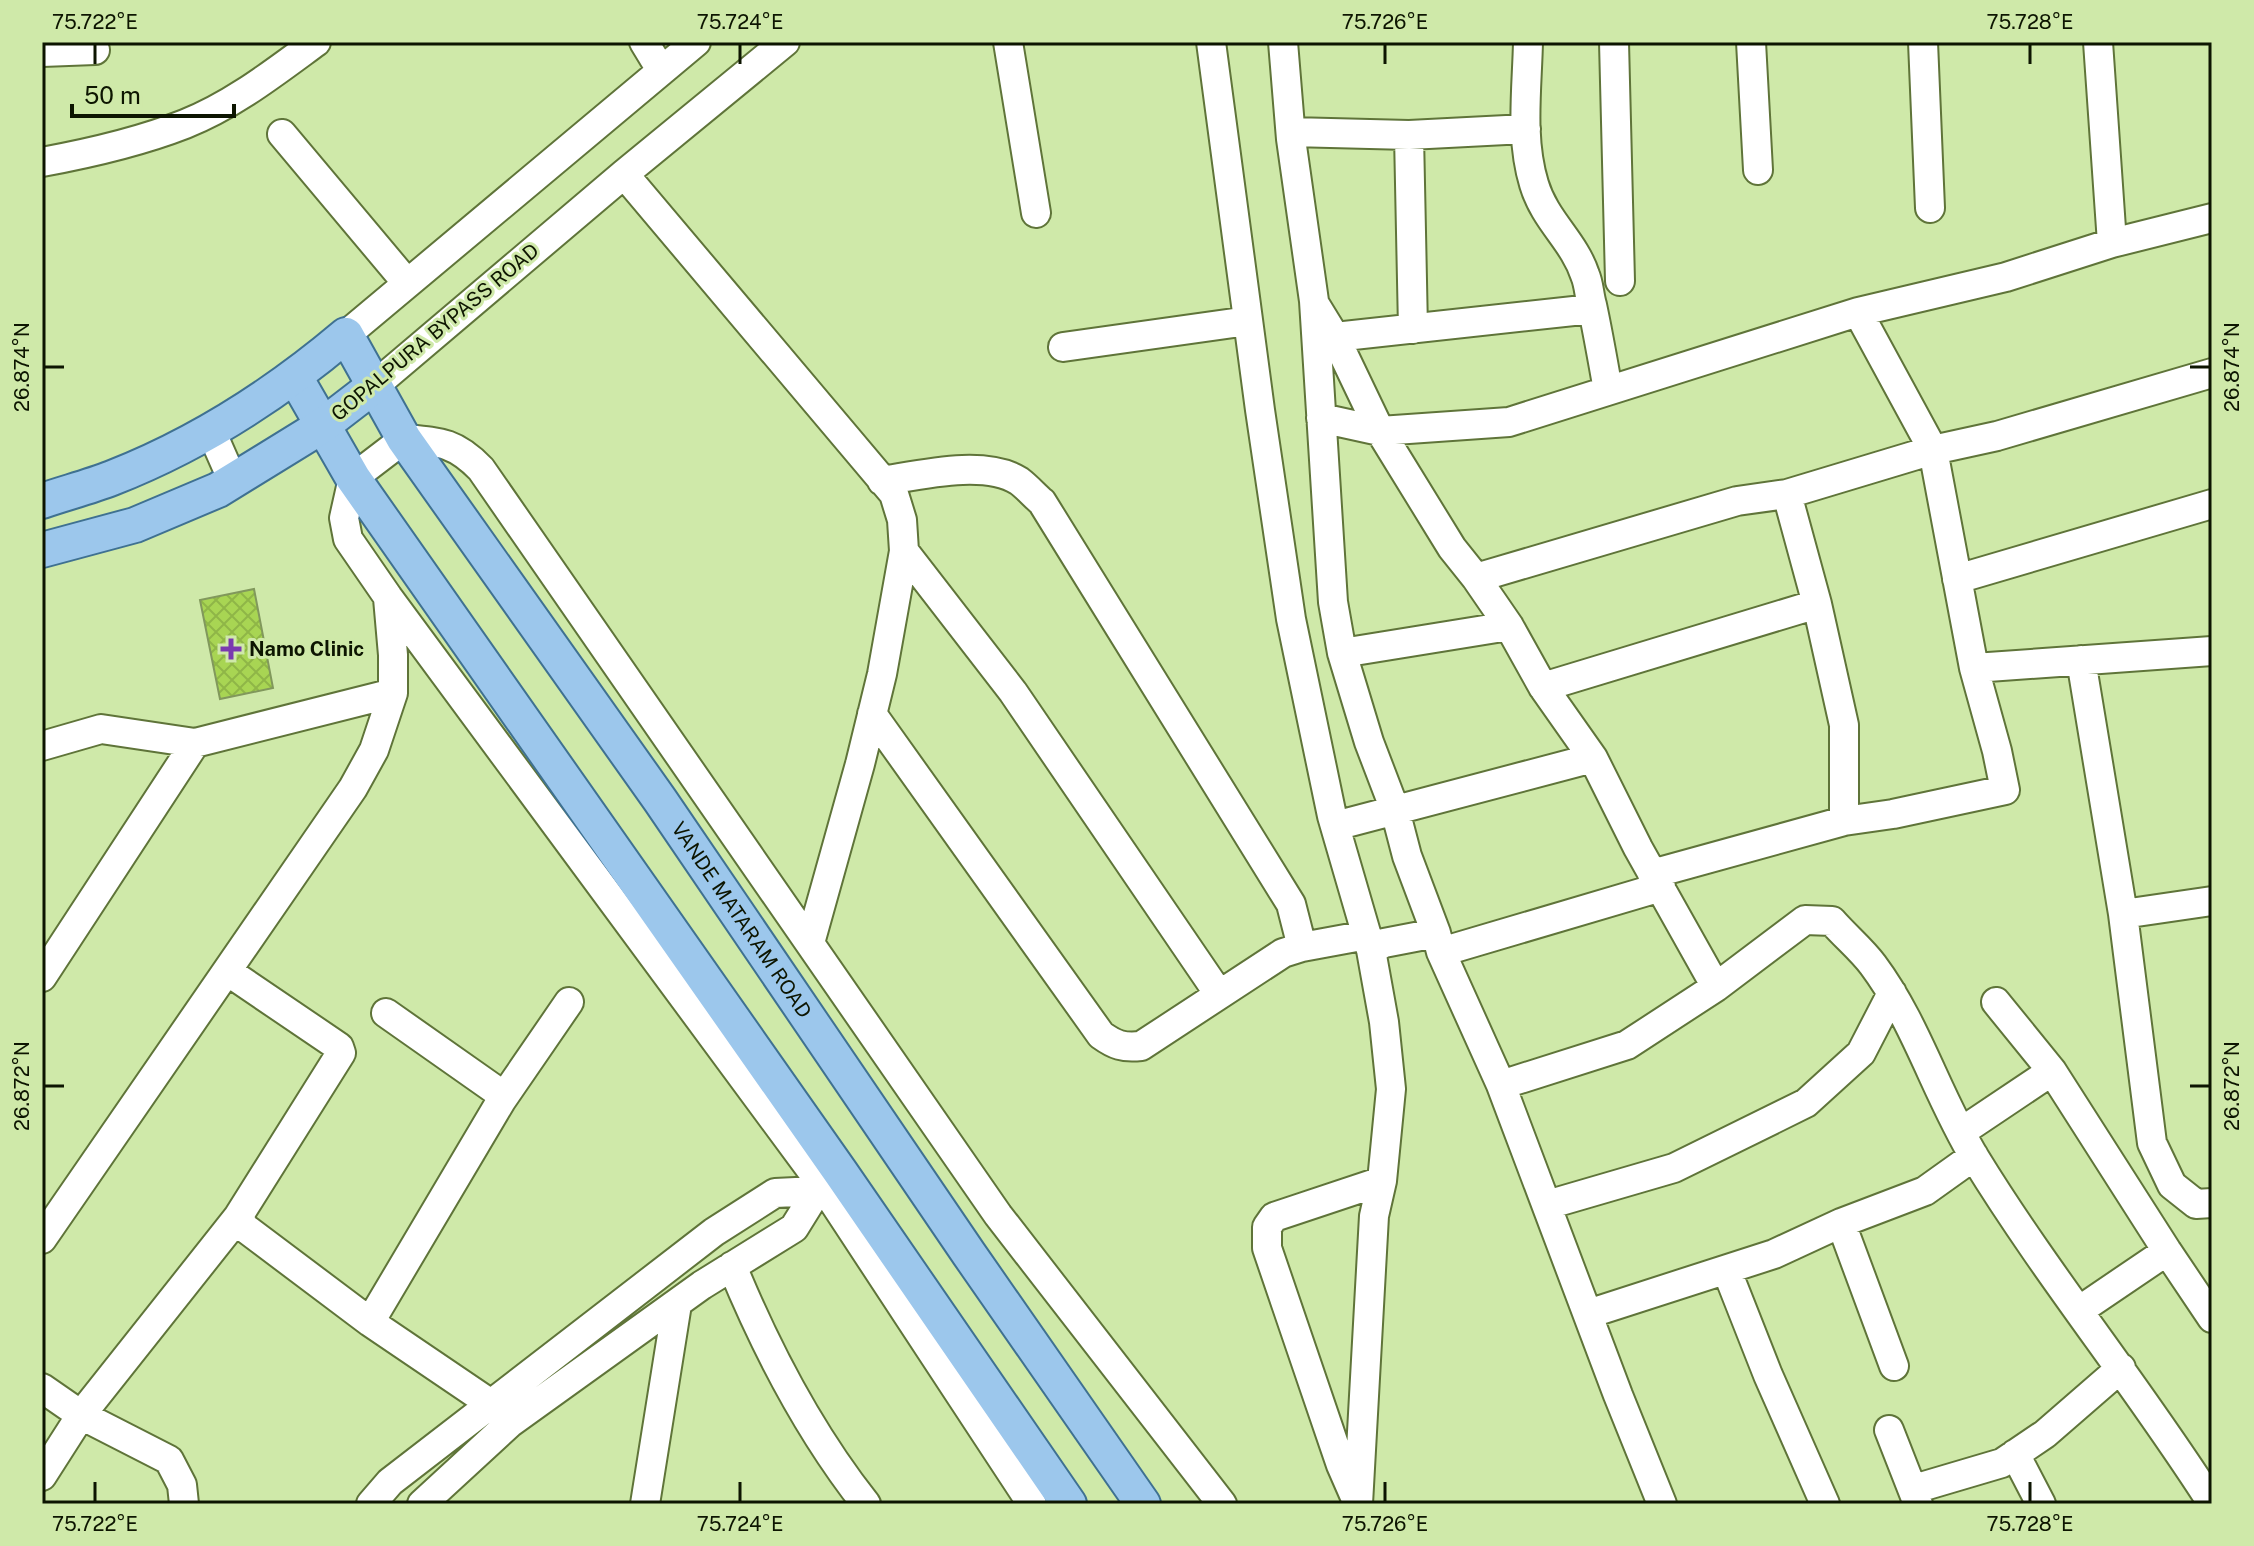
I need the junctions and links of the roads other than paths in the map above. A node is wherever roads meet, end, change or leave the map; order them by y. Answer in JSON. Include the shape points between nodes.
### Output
{"nodes":[{"id":1,"x":316,"y":42,"type":"edge"},
{"id":2,"x":644,"y":42,"type":"edge"},
{"id":3,"x":696,"y":42,"type":"edge"},
{"id":4,"x":785,"y":42,"type":"edge"},
{"id":5,"x":1008,"y":42,"type":"edge"},
{"id":6,"x":1211,"y":42,"type":"edge"},
{"id":7,"x":1283,"y":42,"type":"edge"},
{"id":8,"x":1528,"y":42,"type":"edge"},
{"id":9,"x":1614,"y":42,"type":"edge"},
{"id":10,"x":1751,"y":42,"type":"edge"},
{"id":11,"x":1923,"y":42,"type":"edge"},
{"id":12,"x":2098,"y":42,"type":"edge"},
{"id":13,"x":95,"y":50,"type":"dead end"},
{"id":14,"x":42,"y":52,"type":"edge"},
{"id":15,"x":661,"y":70,"type":"junction"},
{"id":16,"x":1526,"y":129,"type":"junction"},
{"id":17,"x":1291,"y":132,"type":"junction"},
{"id":18,"x":282,"y":134,"type":"dead end"},
{"id":19,"x":1409,"y":135,"type":"junction"},
{"id":20,"x":42,"y":162,"type":"edge"},
{"id":21,"x":1758,"y":170,"type":"dead end"},
{"id":22,"x":624,"y":174,"type":"junction"},
{"id":23,"x":1930,"y":208,"type":"dead end"},
{"id":24,"x":1036,"y":213,"type":"dead end"},
{"id":25,"x":2212,"y":218,"type":"edge"},
{"id":26,"x":2112,"y":243,"type":"junction"},
{"id":27,"x":1620,"y":281,"type":"dead end"},
{"id":28,"x":407,"y":283,"type":"junction"},
{"id":29,"x":1314,"y":301,"type":"junction"},
{"id":30,"x":1592,"y":309,"type":"junction"},
{"id":31,"x":1858,"y":312,"type":"junction"},
{"id":32,"x":1248,"y":321,"type":"junction"},
{"id":33,"x":1413,"y":329,"type":"junction"},
{"id":34,"x":346,"y":335,"type":"junction"},
{"id":35,"x":1335,"y":337,"type":"junction"},
{"id":36,"x":1063,"y":347,"type":"dead end"},
{"id":37,"x":2212,"y":373,"type":"edge"},
{"id":38,"x":295,"y":377,"type":"junction"},
{"id":39,"x":374,"y":386,"type":"junction"},
{"id":40,"x":1608,"y":390,"type":"junction"},
{"id":41,"x":1321,"y":418,"type":"junction"},
{"id":42,"x":322,"y":426,"type":"junction"},
{"id":43,"x":211,"y":431,"type":"junction"},
{"id":44,"x":1380,"y":431,"type":"junction"},
{"id":45,"x":404,"y":439,"type":"junction"},
{"id":46,"x":1933,"y":450,"type":"junction"},
{"id":47,"x":353,"y":478,"type":"junction"},
{"id":48,"x":233,"y":481,"type":"junction"},
{"id":49,"x":882,"y":481,"type":"junction"},
{"id":50,"x":1787,"y":494,"type":"junction"},
{"id":51,"x":42,"y":501,"type":"edge"},
{"id":52,"x":2212,"y":504,"type":"edge"},
{"id":53,"x":42,"y":550,"type":"edge"},
{"id":54,"x":904,"y":551,"type":"junction"},
{"id":55,"x":1476,"y":578,"type":"junction"},
{"id":56,"x":1957,"y":579,"type":"junction"},
{"id":57,"x":388,"y":597,"type":"junction"},
{"id":58,"x":1817,"y":604,"type":"junction"},
{"id":59,"x":1509,"y":626,"type":"junction"},
{"id":60,"x":2212,"y":651,"type":"edge"},
{"id":61,"x":1342,"y":653,"type":"junction"},
{"id":62,"x":2081,"y":660,"type":"junction"},
{"id":63,"x":1974,"y":668,"type":"junction"},
{"id":64,"x":1543,"y":687,"type":"junction"},
{"id":65,"x":393,"y":693,"type":"junction"},
{"id":66,"x":872,"y":714,"type":"junction"},
{"id":67,"x":195,"y":743,"type":"junction"},
{"id":68,"x":42,"y":746,"type":"edge"},
{"id":69,"x":1593,"y":758,"type":"junction"},
{"id":70,"x":1395,"y":810,"type":"junction"},
{"id":71,"x":1844,"y":821,"type":"junction"},
{"id":72,"x":1335,"y":826,"type":"junction"},
{"id":73,"x":1656,"y":880,"type":"junction"},
{"id":74,"x":2212,"y":901,"type":"edge"},
{"id":75,"x":2123,"y":914,"type":"junction"},
{"id":76,"x":1369,"y":942,"type":"junction"},
{"id":77,"x":1438,"y":942,"type":"junction"},
{"id":78,"x":810,"y":943,"type":"junction"},
{"id":79,"x":1302,"y":947,"type":"junction"},
{"id":80,"x":227,"y":971,"type":"junction"},
{"id":81,"x":42,"y":977,"type":"edge"},
{"id":82,"x":1716,"y":987,"type":"junction"},
{"id":83,"x":1892,"y":993,"type":"junction"},
{"id":84,"x":1219,"y":994,"type":"junction"},
{"id":85,"x":569,"y":1002,"type":"dead end"},
{"id":86,"x":1996,"y":1002,"type":"dead end"},
{"id":87,"x":386,"y":1013,"type":"dead end"},
{"id":88,"x":2052,"y":1071,"type":"junction"},
{"id":89,"x":1501,"y":1085,"type":"junction"},
{"id":90,"x":504,"y":1096,"type":"junction"},
{"id":91,"x":1968,"y":1144,"type":"junction"},
{"id":92,"x":1382,"y":1181,"type":"junction"},
{"id":93,"x":827,"y":1183,"type":"junction"},
{"id":94,"x":2212,"y":1203,"type":"edge"},
{"id":95,"x":1547,"y":1205,"type":"junction"},
{"id":96,"x":238,"y":1217,"type":"junction"},
{"id":97,"x":1841,"y":1223,"type":"junction"},
{"id":98,"x":42,"y":1239,"type":"edge"},
{"id":99,"x":2167,"y":1251,"type":"junction"},
{"id":100,"x":732,"y":1266,"type":"junction"},
{"id":101,"x":1727,"y":1271,"type":"junction"},
{"id":102,"x":677,"y":1304,"type":"junction"},
{"id":103,"x":2080,"y":1310,"type":"junction"},
{"id":104,"x":1588,"y":1314,"type":"junction"},
{"id":105,"x":2212,"y":1318,"type":"edge"},
{"id":106,"x":370,"y":1322,"type":"junction"},
{"id":107,"x":1894,"y":1366,"type":"dead end"},
{"id":108,"x":2121,"y":1368,"type":"junction"},
{"id":109,"x":42,"y":1388,"type":"edge"},
{"id":110,"x":491,"y":1404,"type":"junction"},
{"id":111,"x":81,"y":1415,"type":"junction"},
{"id":112,"x":1889,"y":1430,"type":"dead end"},
{"id":113,"x":2015,"y":1454,"type":"junction"},
{"id":114,"x":42,"y":1476,"type":"edge"},
{"id":115,"x":1916,"y":1497,"type":"edge"},
{"id":116,"x":2212,"y":1503,"type":"edge"},
{"id":117,"x":184,"y":1504,"type":"edge"},
{"id":118,"x":371,"y":1504,"type":"edge"},
{"id":119,"x":422,"y":1504,"type":"edge"},
{"id":120,"x":645,"y":1504,"type":"edge"},
{"id":121,"x":866,"y":1504,"type":"edge"},
{"id":122,"x":1032,"y":1504,"type":"edge"},
{"id":123,"x":1069,"y":1504,"type":"edge"},
{"id":124,"x":1143,"y":1504,"type":"edge"},
{"id":125,"x":1222,"y":1504,"type":"edge"},
{"id":126,"x":1358,"y":1504,"type":"edge"},
{"id":127,"x":1662,"y":1504,"type":"edge"},
{"id":128,"x":1825,"y":1504,"type":"edge"},
{"id":129,"x":2041,"y":1504,"type":"edge"}],
"edges":[{"from":1,"to":20,"type":"street","via":[[252,89],[187,123],[104,150]]},
{"from":2,"to":15,"type":"street"},
{"from":3,"to":15,"type":"street"},
{"from":4,"to":22,"type":"street","name":"GOPALPURA BYPASS ROAD"},
{"from":5,"to":24,"type":"street"},
{"from":6,"to":32,"type":"street"},
{"from":7,"to":17,"type":"street"},
{"from":8,"to":16,"type":"street"},
{"from":9,"to":27,"type":"street"},
{"from":10,"to":21,"type":"street"},
{"from":11,"to":23,"type":"street"},
{"from":12,"to":26,"type":"street"},
{"from":13,"to":14,"type":"street"},
{"from":15,"to":28,"type":"street"},
{"from":16,"to":19,"type":"street"},
{"from":16,"to":30,"type":"street","via":[[1534,184],[1544,210],[1586,275]]},
{"from":17,"to":19,"type":"street"},
{"from":17,"to":29,"type":"street"},
{"from":18,"to":28,"type":"street"},
{"from":19,"to":33,"type":"street"},
{"from":22,"to":39,"type":"street","name":"GOPALPURA BYPASS ROAD"},
{"from":22,"to":49,"type":"street"},
{"from":25,"to":26,"type":"street"},
{"from":26,"to":31,"type":"street","via":[[2006,277]]},
{"from":28,"to":34,"type":"street"},
{"from":29,"to":35,"type":"street"},
{"from":29,"to":41,"type":"street"},
{"from":30,"to":33,"type":"street"},
{"from":30,"to":40,"type":"street"},
{"from":31,"to":40,"type":"street"},
{"from":31,"to":46,"type":"street"},
{"from":32,"to":36,"type":"street"},
{"from":32,"to":72,"type":"street","via":[[1291,619]]},
{"from":33,"to":35,"type":"street"},
{"from":34,"to":38,"type":"main road"},
{"from":34,"to":39,"type":"main road","name":"VANDE MATARAM ROAD"},
{"from":35,"to":44,"type":"street"},
{"from":37,"to":46,"type":"street"},
{"from":38,"to":42,"type":"main road"},
{"from":38,"to":43,"type":"main road"},
{"from":39,"to":42,"type":"main road","name":"GOPALPURA BYPASS ROAD"},
{"from":39,"to":45,"type":"main road","name":"VANDE MATARAM ROAD"},
{"from":40,"to":44,"type":"street","via":[[1509,422]]},
{"from":41,"to":44,"type":"street"},
{"from":41,"to":61,"type":"street","via":[[1333,602]]},
{"from":42,"to":47,"type":"main road"},
{"from":42,"to":48,"type":"main road","name":"GOPALPURA BYPASS ROAD"},
{"from":43,"to":48,"type":"street"},
{"from":43,"to":51,"type":"main road","via":[[111,478]]},
{"from":44,"to":55,"type":"street"},
{"from":45,"to":47,"type":"street"},
{"from":45,"to":78,"type":"street","via":[[442,442],[467,454],[481,469]]},
{"from":45,"to":124,"type":"main road","name":"VANDE MATARAM ROAD","via":[[660,800]]},
{"from":46,"to":50,"type":"street"},
{"from":46,"to":56,"type":"street"},
{"from":47,"to":57,"type":"street","via":[[344,518],[348,539]]},
{"from":47,"to":93,"type":"main road"},
{"from":48,"to":53,"type":"main road","name":"GOPALPURA BYPASS ROAD","via":[[135,525]]},
{"from":49,"to":54,"type":"street","via":[[894,494]]},
{"from":49,"to":79,"type":"street","via":[[950,470],[993,472],[1018,480],[1042,502],[1291,904]]},
{"from":50,"to":55,"type":"street","via":[[1737,501]]},
{"from":50,"to":58,"type":"street"},
{"from":52,"to":56,"type":"street"},
{"from":54,"to":66,"type":"street"},
{"from":54,"to":84,"type":"street","via":[[1013,692]]},
{"from":55,"to":59,"type":"street"},
{"from":56,"to":63,"type":"street"},
{"from":57,"to":65,"type":"street"},
{"from":57,"to":93,"type":"street"},
{"from":58,"to":64,"type":"street"},
{"from":58,"to":71,"type":"street","via":[[1844,725]]},
{"from":59,"to":61,"type":"street"},
{"from":59,"to":64,"type":"street"},
{"from":60,"to":62,"type":"street"},
{"from":61,"to":70,"type":"street"},
{"from":62,"to":63,"type":"street"},
{"from":62,"to":75,"type":"street"},
{"from":63,"to":71,"type":"street","via":[[2005,790]]},
{"from":64,"to":69,"type":"street"},
{"from":65,"to":67,"type":"street"},
{"from":65,"to":80,"type":"street","via":[[374,750],[353,788]]},
{"from":66,"to":78,"type":"street"},
{"from":66,"to":84,"type":"street","via":[[1101,1035],[1125,1048],[1141,1046]]},
{"from":67,"to":68,"type":"street","via":[[101,729]]},
{"from":67,"to":81,"type":"street"},
{"from":69,"to":70,"type":"street"},
{"from":69,"to":73,"type":"street"},
{"from":70,"to":72,"type":"street"},
{"from":70,"to":77,"type":"street"},
{"from":71,"to":73,"type":"street"},
{"from":72,"to":76,"type":"street"},
{"from":73,"to":77,"type":"street"},
{"from":73,"to":82,"type":"street"},
{"from":74,"to":75,"type":"street"},
{"from":75,"to":94,"type":"street","via":[[2152,1143],[2172,1185],[2196,1204]]},
{"from":76,"to":77,"type":"street"},
{"from":76,"to":79,"type":"street"},
{"from":76,"to":92,"type":"street","via":[[1391,1089]]},
{"from":77,"to":89,"type":"street"},
{"from":78,"to":125,"type":"street","via":[[998,1215]]},
{"from":79,"to":84,"type":"street","via":[[1283,953]]},
{"from":80,"to":96,"type":"street","via":[[341,1053]]},
{"from":80,"to":98,"type":"street"},
{"from":82,"to":83,"type":"street","via":[[1805,920],[1832,921]]},
{"from":82,"to":89,"type":"street","via":[[1627,1045]]},
{"from":83,"to":91,"type":"street"},
{"from":83,"to":95,"type":"street","via":[[1861,1053],[1806,1103],[1674,1168]]},
{"from":85,"to":90,"type":"street"},
{"from":86,"to":88,"type":"street"},
{"from":87,"to":90,"type":"street"},
{"from":88,"to":91,"type":"street"},
{"from":88,"to":99,"type":"street"},
{"from":89,"to":95,"type":"street"},
{"from":90,"to":106,"type":"street"},
{"from":91,"to":97,"type":"street","via":[[1925,1191]]},
{"from":91,"to":103,"type":"street"},
{"from":92,"to":126,"type":"street","via":[[1374,1216]]},
{"from":92,"to":126,"type":"street","via":[[1274,1217],[1267,1227],[1267,1248]]},
{"from":93,"to":100,"type":"street","via":[[794,1228]]},
{"from":93,"to":110,"type":"street","via":[[775,1193],[714,1232]]},
{"from":93,"to":122,"type":"street"},
{"from":93,"to":123,"type":"main road"},
{"from":95,"to":104,"type":"street"},
{"from":96,"to":106,"type":"street","via":[[245,1228]]},
{"from":96,"to":111,"type":"street"},
{"from":97,"to":101,"type":"street"},
{"from":97,"to":107,"type":"street"},
{"from":99,"to":103,"type":"street"},
{"from":99,"to":105,"type":"street"},
{"from":100,"to":102,"type":"street"},
{"from":100,"to":121,"type":"street","via":[[786,1383],[838,1469]]},
{"from":101,"to":104,"type":"street"},
{"from":101,"to":128,"type":"street"},
{"from":102,"to":119,"type":"street","via":[[510,1423]]},
{"from":102,"to":120,"type":"street"},
{"from":103,"to":108,"type":"street"},
{"from":104,"to":127,"type":"street"},
{"from":106,"to":110,"type":"street"},
{"from":108,"to":113,"type":"street"},
{"from":108,"to":116,"type":"street"},
{"from":109,"to":111,"type":"street"},
{"from":110,"to":118,"type":"street","via":[[390,1482]]},
{"from":111,"to":114,"type":"street"},
{"from":111,"to":117,"type":"street","via":[[169,1460],[182,1485]]},
{"from":112,"to":115,"type":"street"},
{"from":113,"to":115,"type":"street"},
{"from":113,"to":129,"type":"street"}]}
